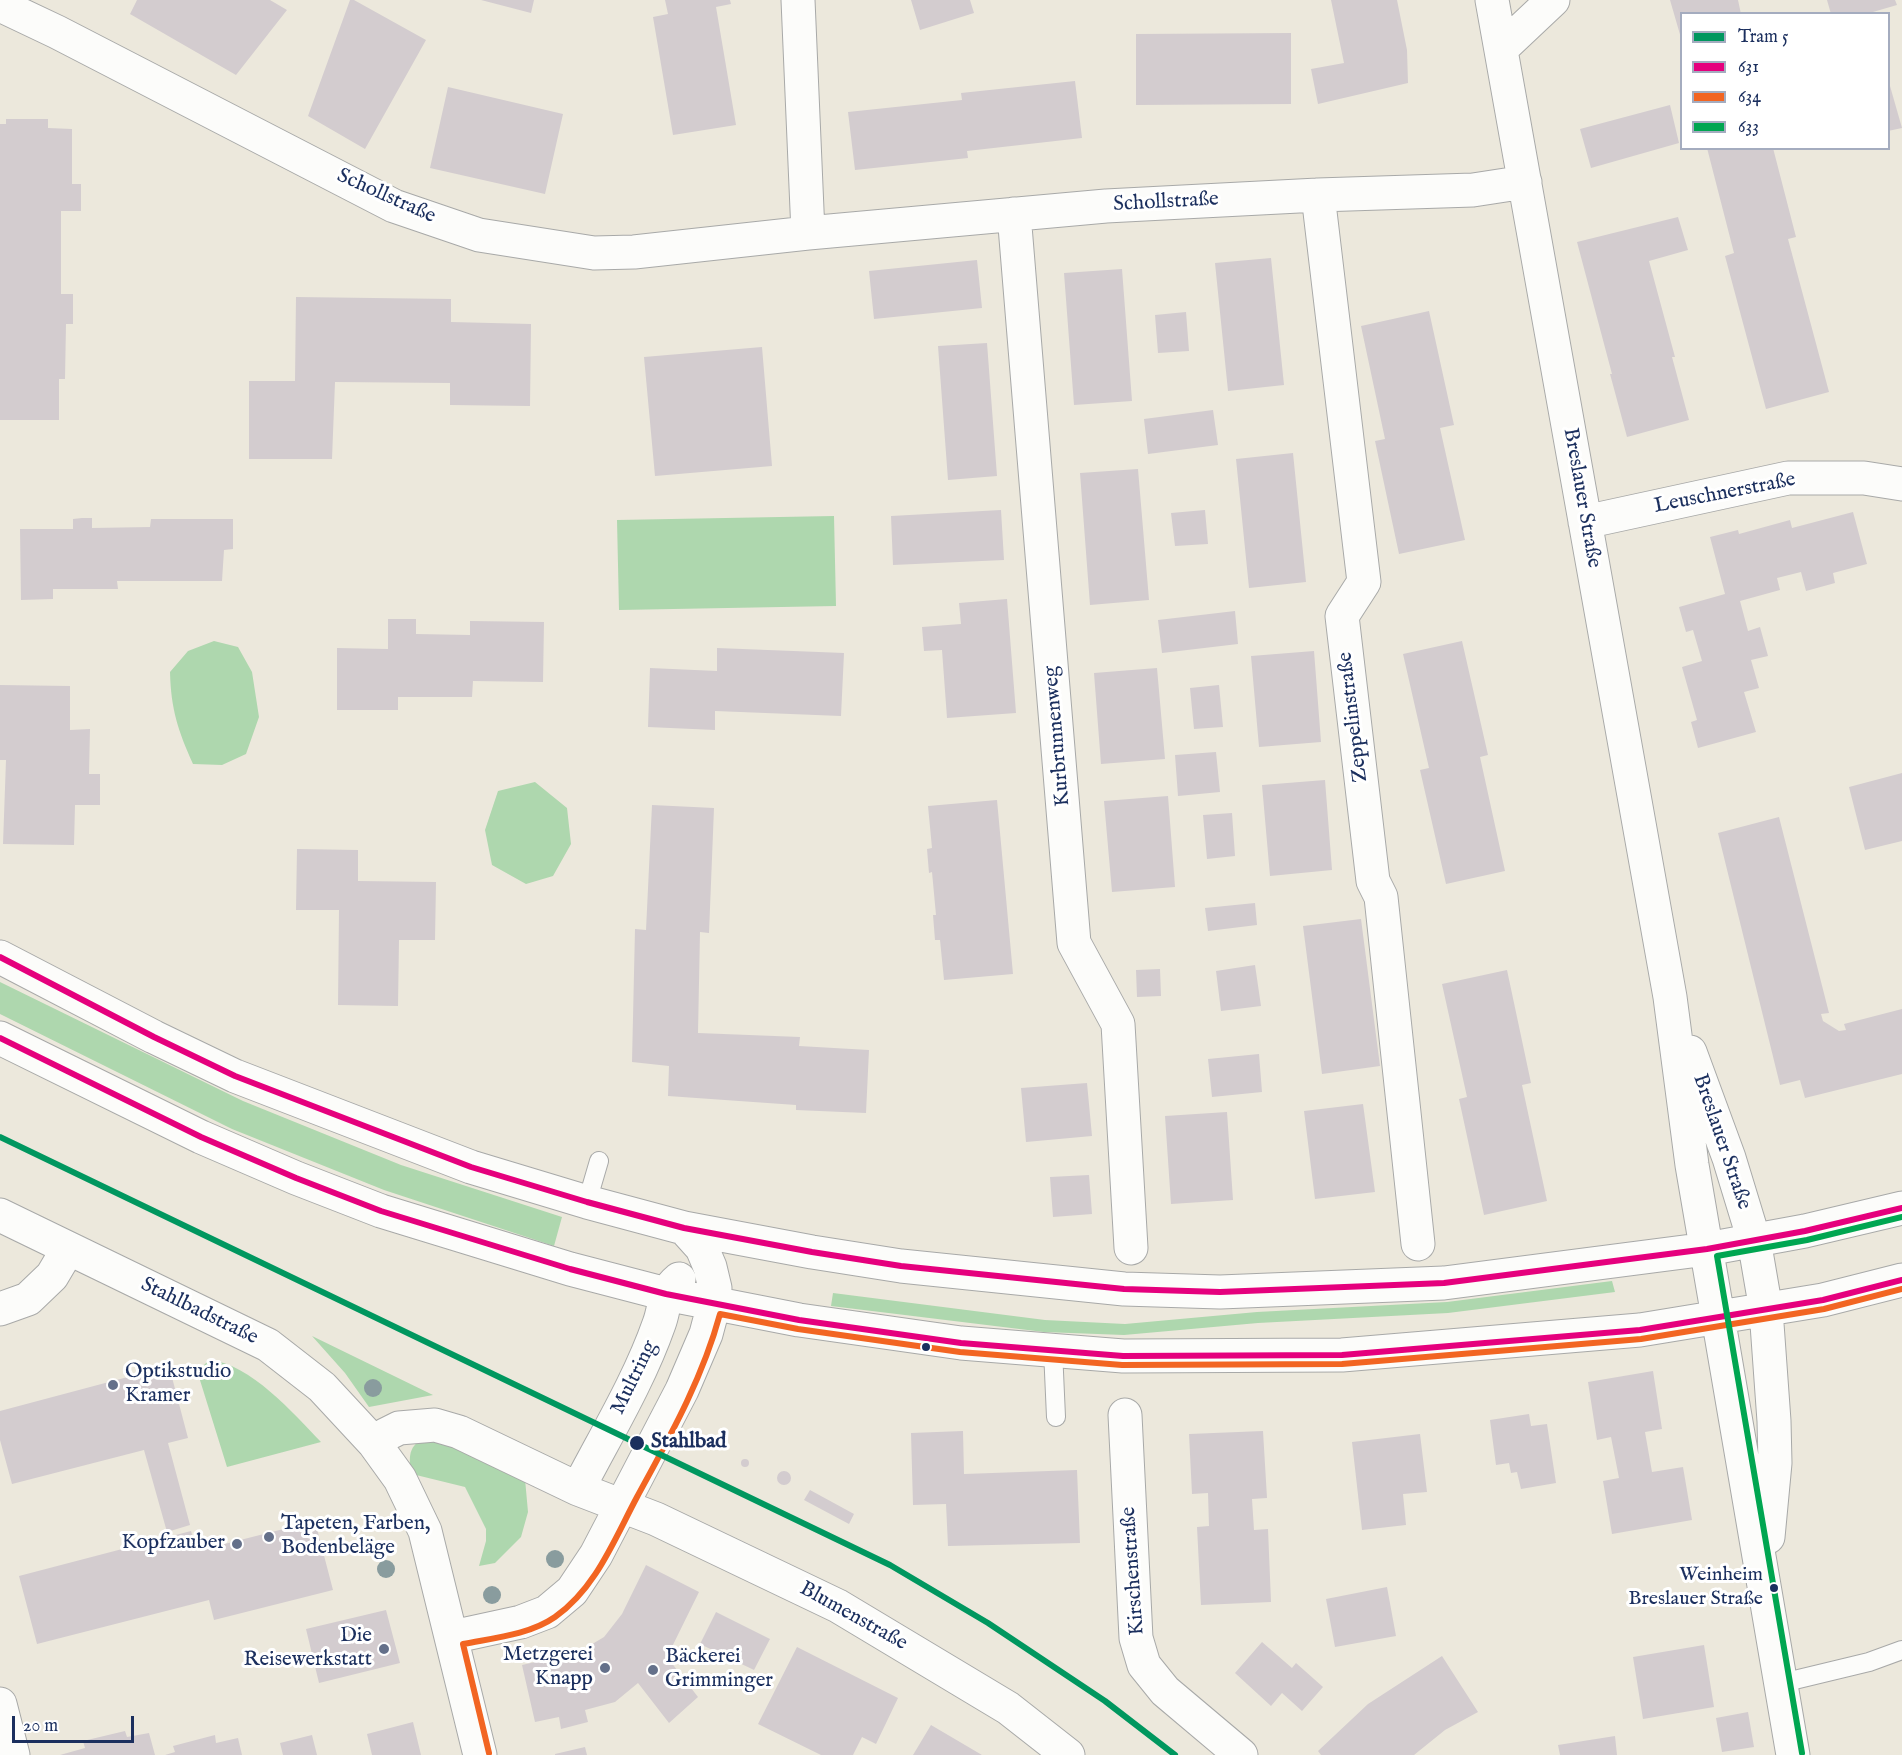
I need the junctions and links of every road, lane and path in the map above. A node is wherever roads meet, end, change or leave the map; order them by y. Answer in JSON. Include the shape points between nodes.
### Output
{"nodes":[{"id":1,"x":798,"y":0,"type":"edge"},
{"id":2,"x":1492,"y":0,"type":"edge"},
{"id":3,"x":1553,"y":0,"type":"edge"},
{"id":4,"x":0,"y":5,"type":"edge"},
{"id":5,"x":1501,"y":49,"type":"junction"},
{"id":6,"x":1525,"y":182,"type":"junction"},
{"id":7,"x":1318,"y":195,"type":"junction"},
{"id":8,"x":1014,"y":214,"type":"junction"},
{"id":9,"x":808,"y":233,"type":"junction"},
{"id":10,"x":1902,"y":484,"type":"edge"},
{"id":11,"x":1585,"y":522,"type":"junction"},
{"id":12,"x":0,"y":957,"type":"edge"},
{"id":13,"x":1670,"y":997,"type":"junction"},
{"id":14,"x":0,"y":1038,"type":"edge"},
{"id":15,"x":599,"y":1161,"type":"dead end"},
{"id":16,"x":587,"y":1202,"type":"junction"},
{"id":17,"x":1902,"y":1208,"type":"edge"},
{"id":18,"x":0,"y":1215,"type":"edge"},
{"id":19,"x":684,"y":1228,"type":"junction"},
{"id":20,"x":1754,"y":1240,"type":"junction"},
{"id":21,"x":1418,"y":1244,"type":"dead end"},
{"id":22,"x":1131,"y":1248,"type":"dead end"},
{"id":23,"x":68,"y":1249,"type":"junction"},
{"id":24,"x":1707,"y":1249,"type":"junction"},
{"id":25,"x":812,"y":1252,"type":"junction"},
{"id":26,"x":710,"y":1267,"type":"junction"},
{"id":27,"x":1902,"y":1280,"type":"edge"},
{"id":28,"x":666,"y":1294,"type":"junction"},
{"id":29,"x":714,"y":1304,"type":"junction"},
{"id":30,"x":0,"y":1309,"type":"edge"},
{"id":31,"x":1767,"y":1310,"type":"junction"},
{"id":32,"x":1719,"y":1318,"type":"junction"},
{"id":33,"x":1053,"y":1350,"type":"junction"},
{"id":34,"x":1125,"y":1415,"type":"dead end"},
{"id":35,"x":1056,"y":1417,"type":"dead end"},
{"id":36,"x":374,"y":1443,"type":"junction"},
{"id":37,"x":578,"y":1489,"type":"junction"},
{"id":38,"x":622,"y":1506,"type":"junction"},
{"id":39,"x":1764,"y":1577,"type":"junction"},
{"id":40,"x":452,"y":1637,"type":"junction"},
{"id":41,"x":1902,"y":1650,"type":"edge"},
{"id":42,"x":1782,"y":1683,"type":"junction"},
{"id":43,"x":0,"y":1704,"type":"edge"},
{"id":44,"x":13,"y":1755,"type":"edge"},
{"id":45,"x":480,"y":1755,"type":"edge"},
{"id":46,"x":1068,"y":1755,"type":"edge"},
{"id":47,"x":1241,"y":1755,"type":"edge"},
{"id":48,"x":1793,"y":1755,"type":"edge"}],
"edges":[{"from":1,"to":9,"type":"street"},
{"from":2,"to":5,"type":"street","name":"Breslauer Straße"},
{"from":3,"to":5,"type":"street"},
{"from":4,"to":9,"type":"street","name":"Schollstraße","via":[[394,206],[479,235],[594,253]]},
{"from":5,"to":6,"type":"street","name":"Breslauer Straße"},
{"from":6,"to":7,"type":"street","name":"Schollstraße","via":[[1473,190]]},
{"from":6,"to":11,"type":"street","name":"Breslauer Straße"},
{"from":7,"to":8,"type":"street","name":"Schollstraße"},
{"from":7,"to":21,"type":"street","name":"Zeppelinstraße","via":[[1364,582],[1342,616],[1373,881],[1381,897]]},
{"from":8,"to":9,"type":"street","name":"Schollstraße"},
{"from":8,"to":22,"type":"street","name":"Kurbrunnenweg","via":[[1074,943],[1118,1024]]},
{"from":10,"to":11,"type":"street","name":"Leuschnerstraße","via":[[1864,478],[1788,478]]},
{"from":11,"to":13,"type":"street","name":"Breslauer Straße"},
{"from":12,"to":16,"type":"street","via":[[235,1076],[471,1167]]},
{"from":13,"to":20,"type":"street","name":"Breslauer Straße","via":[[1729,1158]]},
{"from":13,"to":24,"type":"street","name":"Breslauer Straße"},
{"from":14,"to":28,"type":"street","via":[[201,1137],[370,1207],[570,1269]]},
{"from":15,"to":16,"type":"lane"},
{"from":16,"to":19,"type":"street"},
{"from":17,"to":20,"type":"street"},
{"from":18,"to":23,"type":"street","name":"Stahlbadstraße"},
{"from":19,"to":25,"type":"street"},
{"from":19,"to":26,"type":"street","via":[[702,1248]]},
{"from":20,"to":24,"type":"street"},
{"from":20,"to":31,"type":"street","name":"Breslauer Straße"},
{"from":23,"to":30,"type":"street","via":[[52,1276],[28,1299]]},
{"from":23,"to":36,"type":"street","name":"Stahlbadstraße","via":[[268,1346],[322,1387]]},
{"from":24,"to":25,"type":"street","via":[[1444,1283],[1220,1292],[1124,1289],[901,1266]]},
{"from":24,"to":32,"type":"street","name":"Breslauer Straße"},
{"from":25,"to":26,"type":"street"},
{"from":26,"to":28,"type":"street","via":[[679,1280]]},
{"from":26,"to":29,"type":"street"},
{"from":27,"to":31,"type":"street"},
{"from":28,"to":29,"type":"street"},
{"from":28,"to":37,"type":"street","name":"Multring","via":[[647,1356]]},
{"from":29,"to":33,"type":"street","via":[[962,1343]]},
{"from":29,"to":38,"type":"street","via":[[693,1369]]},
{"from":31,"to":32,"type":"street"},
{"from":31,"to":39,"type":"street","name":"Breslauer Straße","via":[[1775,1463]]},
{"from":32,"to":33,"type":"street","via":[[1613,1333],[1342,1355],[1123,1356]]},
{"from":32,"to":39,"type":"street","name":"Breslauer Straße"},
{"from":33,"to":35,"type":"lane"},
{"from":34,"to":47,"type":"street","name":"Kirschenstraße","via":[[1136,1638],[1144,1665],[1164,1691]]},
{"from":36,"to":37,"type":"street","name":"Blumenstraße","via":[[399,1428],[435,1425],[459,1432]]},
{"from":36,"to":40,"type":"street","name":"Stahlbadstraße","via":[[400,1479],[425,1531]]},
{"from":37,"to":38,"type":"street","name":"Blumenstraße"},
{"from":38,"to":40,"type":"street","via":[[597,1555],[572,1592],[547,1612],[521,1622]]},
{"from":38,"to":46,"type":"street","name":"Blumenstraße","via":[[838,1606],[1008,1708]]},
{"from":39,"to":42,"type":"street","name":"Breslauer Straße"},
{"from":40,"to":45,"type":"street","name":"Stahlbadstraße"},
{"from":41,"to":42,"type":"lane"},
{"from":42,"to":48,"type":"street","name":"Breslauer Straße"},
{"from":43,"to":44,"type":"street"}]}
